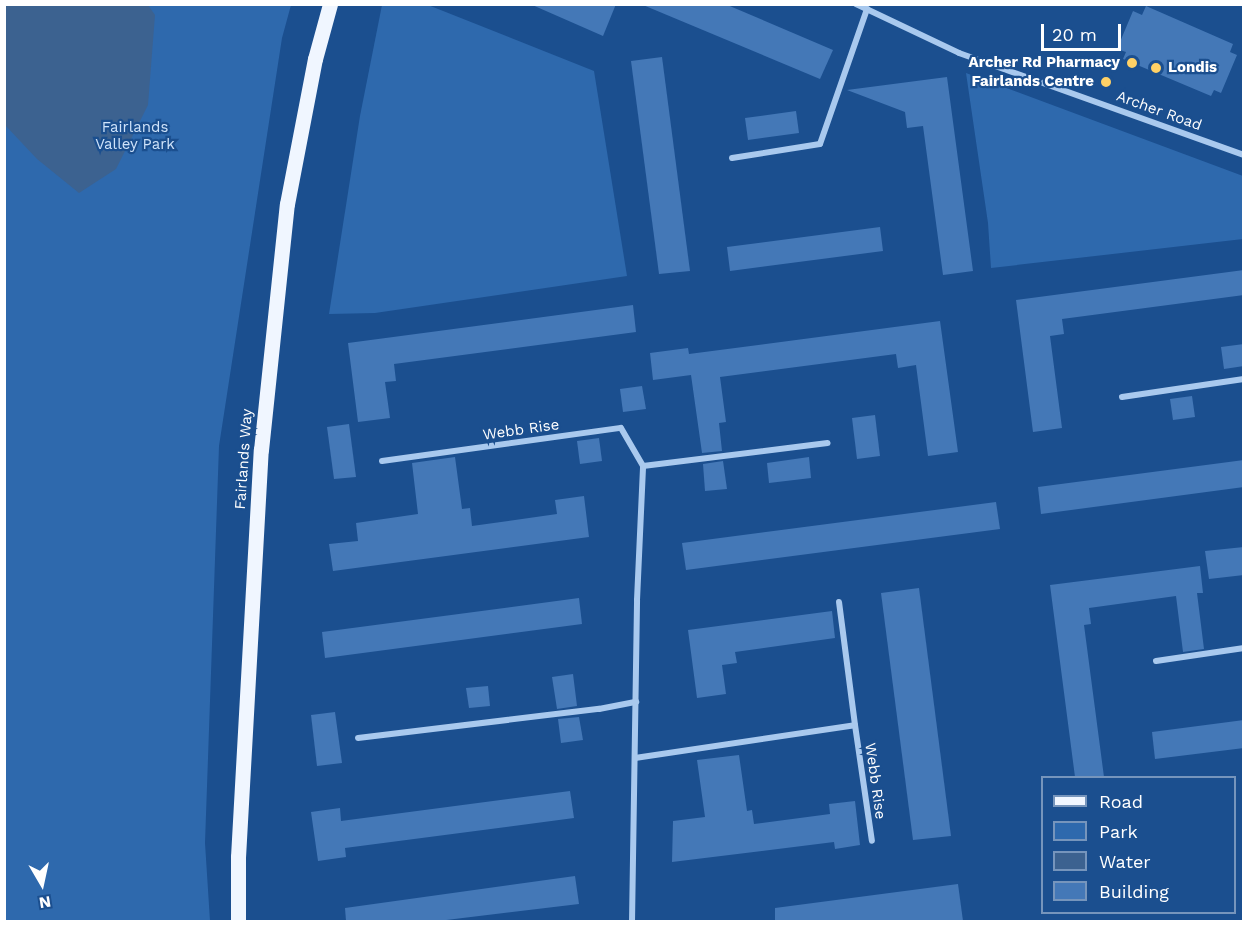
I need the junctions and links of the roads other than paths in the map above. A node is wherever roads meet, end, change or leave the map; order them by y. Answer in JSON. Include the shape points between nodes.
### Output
{"nodes":[{"id":1,"x":330,"y":4,"type":"edge"},
{"id":2,"x":856,"y":4,"type":"edge"},
{"id":3,"x":867,"y":9,"type":"junction"},
{"id":4,"x":1244,"y":155,"type":"edge"},
{"id":5,"x":732,"y":158,"type":"dead end"},
{"id":6,"x":1244,"y":379,"type":"edge"},
{"id":7,"x":1122,"y":396,"type":"dead end"},
{"id":8,"x":828,"y":442,"type":"dead end"},
{"id":9,"x":382,"y":461,"type":"dead end"},
{"id":10,"x":643,"y":466,"type":"junction"},
{"id":11,"x":839,"y":602,"type":"dead end"},
{"id":12,"x":1244,"y":648,"type":"edge"},
{"id":13,"x":1156,"y":661,"type":"dead end"},
{"id":14,"x":636,"y":702,"type":"junction"},
{"id":15,"x":855,"y":725,"type":"junction"},
{"id":16,"x":358,"y":738,"type":"dead end"},
{"id":17,"x":635,"y":758,"type":"junction"},
{"id":18,"x":872,"y":840,"type":"dead end"},
{"id":19,"x":238,"y":921,"type":"edge"},
{"id":20,"x":632,"y":921,"type":"edge"}],
"edges":[{"from":1,"to":19,"type":"main road","name":"Fairlands Way","via":[[315,59],[287,204],[261,450],[237,857]]},
{"from":2,"to":3,"type":"street","name":"Archer Road"},
{"from":3,"to":4,"type":"street","name":"Archer Road","via":[[959,53]]},
{"from":3,"to":5,"type":"street","via":[[820,144]]},
{"from":6,"to":7,"type":"street"},
{"from":8,"to":10,"type":"street"},
{"from":9,"to":10,"type":"street","name":"Webb Rise","via":[[621,429]]},
{"from":10,"to":14,"type":"street"},
{"from":11,"to":15,"type":"street","name":"Webb Rise"},
{"from":12,"to":13,"type":"street"},
{"from":14,"to":16,"type":"street"},
{"from":14,"to":17,"type":"street"},
{"from":15,"to":17,"type":"street","name":"Webb Rise"},
{"from":15,"to":18,"type":"street","name":"Webb Rise"},
{"from":17,"to":20,"type":"street"}]}
